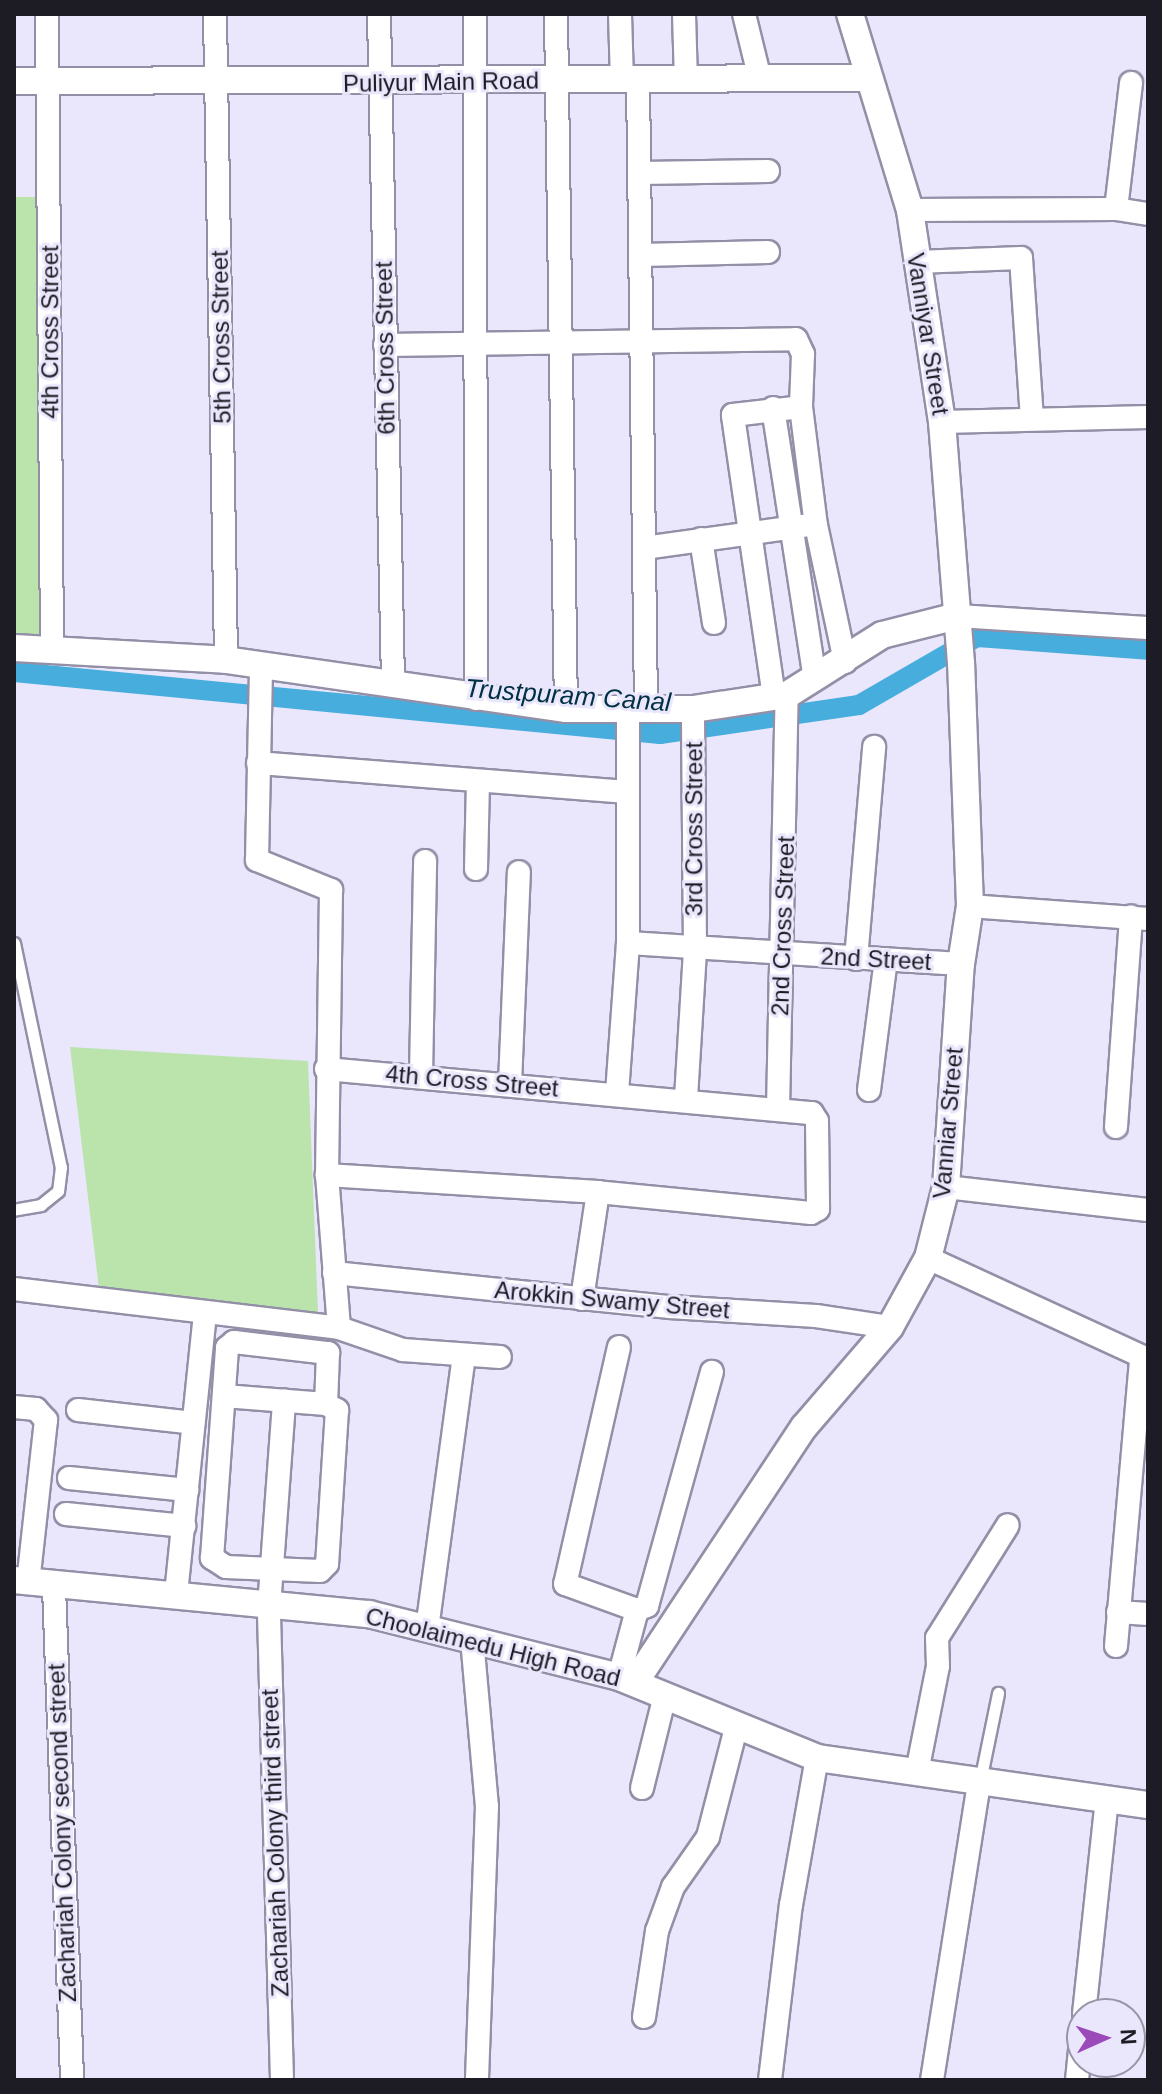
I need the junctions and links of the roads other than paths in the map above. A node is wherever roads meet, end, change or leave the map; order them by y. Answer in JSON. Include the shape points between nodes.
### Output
{"nodes":[{"id":1,"x":47,"y":14,"type":"edge"},
{"id":2,"x":215,"y":14,"type":"edge"},
{"id":3,"x":379,"y":14,"type":"edge"},
{"id":4,"x":475,"y":14,"type":"edge"},
{"id":5,"x":556,"y":14,"type":"edge"},
{"id":6,"x":620,"y":14,"type":"edge"},
{"id":7,"x":684,"y":14,"type":"edge"},
{"id":8,"x":744,"y":14,"type":"edge"},
{"id":9,"x":850,"y":14,"type":"edge"},
{"id":10,"x":867,"y":78,"type":"junction"},
{"id":11,"x":760,"y":79,"type":"junction"},
{"id":12,"x":558,"y":80,"type":"junction"},
{"id":13,"x":630,"y":80,"type":"junction"},
{"id":14,"x":686,"y":80,"type":"junction"},
{"id":15,"x":14,"y":81,"type":"edge"},
{"id":16,"x":48,"y":81,"type":"junction"},
{"id":17,"x":475,"y":81,"type":"junction"},
{"id":18,"x":216,"y":83,"type":"junction"},
{"id":19,"x":379,"y":83,"type":"junction"},
{"id":20,"x":1131,"y":83,"type":"dead end"},
{"id":21,"x":768,"y":171,"type":"dead end"},
{"id":22,"x":640,"y":173,"type":"junction"},
{"id":23,"x":1116,"y":209,"type":"junction"},
{"id":24,"x":910,"y":210,"type":"junction"},
{"id":25,"x":1148,"y":214,"type":"edge"},
{"id":26,"x":768,"y":252,"type":"dead end"},
{"id":27,"x":641,"y":255,"type":"junction"},
{"id":28,"x":916,"y":262,"type":"junction"},
{"id":29,"x":559,"y":343,"type":"junction"},
{"id":30,"x":477,"y":344,"type":"junction"},
{"id":31,"x":641,"y":344,"type":"junction"},
{"id":32,"x":385,"y":345,"type":"junction"},
{"id":33,"x":801,"y":407,"type":"junction"},
{"id":34,"x":773,"y":408,"type":"junction"},
{"id":35,"x":1148,"y":417,"type":"edge"},
{"id":36,"x":1032,"y":418,"type":"junction"},
{"id":37,"x":942,"y":422,"type":"junction"},
{"id":38,"x":816,"y":525,"type":"junction"},
{"id":39,"x":790,"y":527,"type":"junction"},
{"id":40,"x":750,"y":533,"type":"junction"},
{"id":41,"x":701,"y":539,"type":"junction"},
{"id":42,"x":644,"y":548,"type":"junction"},
{"id":43,"x":957,"y":616,"type":"junction"},
{"id":44,"x":714,"y":623,"type":"dead end"},
{"id":45,"x":1148,"y":628,"type":"edge"},
{"id":46,"x":14,"y":648,"type":"edge"},
{"id":47,"x":52,"y":651,"type":"junction"},
{"id":48,"x":226,"y":660,"type":"junction"},
{"id":49,"x":845,"y":662,"type":"junction"},
{"id":50,"x":961,"y":663,"type":"joint"},
{"id":51,"x":261,"y":669,"type":"junction"},
{"id":52,"x":815,"y":679,"type":"junction"},
{"id":53,"x":393,"y":682,"type":"junction"},
{"id":54,"x":780,"y":696,"type":"junction"},
{"id":55,"x":476,"y":699,"type":"junction"},
{"id":56,"x":566,"y":709,"type":"junction"},
{"id":57,"x":693,"y":709,"type":"junction"},
{"id":58,"x":637,"y":710,"type":"junction"},
{"id":59,"x":874,"y":747,"type":"dead end"},
{"id":60,"x":258,"y":763,"type":"junction"},
{"id":61,"x":478,"y":784,"type":"junction"},
{"id":62,"x":626,"y":792,"type":"junction"},
{"id":63,"x":425,"y":861,"type":"dead end"},
{"id":64,"x":476,"y":869,"type":"dead end"},
{"id":65,"x":519,"y":872,"type":"dead end"},
{"id":66,"x":970,"y":906,"type":"junction"},
{"id":67,"x":1140,"y":918,"type":"edge"},
{"id":68,"x":14,"y":943,"type":"edge"},
{"id":69,"x":628,"y":943,"type":"junction"},
{"id":70,"x":695,"y":949,"type":"junction"},
{"id":71,"x":782,"y":953,"type":"junction"},
{"id":72,"x":856,"y":959,"type":"junction"},
{"id":73,"x":886,"y":959,"type":"junction"},
{"id":74,"x":961,"y":964,"type":"junction"},
{"id":75,"x":326,"y":1069,"type":"junction"},
{"id":76,"x":421,"y":1076,"type":"junction"},
{"id":77,"x":510,"y":1084,"type":"junction"},
{"id":78,"x":869,"y":1090,"type":"dead end"},
{"id":79,"x":617,"y":1093,"type":"junction"},
{"id":80,"x":686,"y":1098,"type":"junction"},
{"id":81,"x":778,"y":1109,"type":"junction"},
{"id":82,"x":1116,"y":1127,"type":"dead end"},
{"id":83,"x":327,"y":1175,"type":"junction"},
{"id":84,"x":946,"y":1187,"type":"junction"},
{"id":85,"x":598,"y":1192,"type":"junction"},
{"id":86,"x":14,"y":1210,"type":"edge"},
{"id":87,"x":1148,"y":1210,"type":"edge"},
{"id":88,"x":928,"y":1258,"type":"junction"},
{"id":89,"x":334,"y":1273,"type":"junction"},
{"id":90,"x":14,"y":1289,"type":"edge"},
{"id":91,"x":582,"y":1299,"type":"junction"},
{"id":92,"x":205,"y":1312,"type":"junction"},
{"id":93,"x":286,"y":1321,"type":"junction"},
{"id":94,"x":890,"y":1327,"type":"junction"},
{"id":95,"x":339,"y":1328,"type":"junction"},
{"id":96,"x":284,"y":1346,"type":"junction"},
{"id":97,"x":619,"y":1347,"type":"dead end"},
{"id":98,"x":464,"y":1356,"type":"junction"},
{"id":99,"x":500,"y":1357,"type":"dead end"},
{"id":100,"x":1145,"y":1359,"type":"edge"},
{"id":101,"x":712,"y":1372,"type":"dead end"},
{"id":102,"x":224,"y":1396,"type":"junction"},
{"id":103,"x":284,"y":1401,"type":"junction"},
{"id":104,"x":326,"y":1404,"type":"junction"},
{"id":105,"x":14,"y":1407,"type":"edge"},
{"id":106,"x":78,"y":1410,"type":"dead end"},
{"id":107,"x":193,"y":1423,"type":"junction"},
{"id":108,"x":69,"y":1478,"type":"dead end"},
{"id":109,"x":187,"y":1490,"type":"junction"},
{"id":110,"x":66,"y":1514,"type":"dead end"},
{"id":111,"x":1008,"y":1525,"type":"dead end"},
{"id":112,"x":184,"y":1526,"type":"junction"},
{"id":113,"x":23,"y":1552,"type":"edge"},
{"id":114,"x":271,"y":1570,"type":"junction"},
{"id":115,"x":21,"y":1581,"type":"edge"},
{"id":116,"x":54,"y":1587,"type":"junction"},
{"id":117,"x":176,"y":1594,"type":"junction"},
{"id":118,"x":269,"y":1607,"type":"junction"},
{"id":119,"x":637,"y":1610,"type":"junction"},
{"id":120,"x":1118,"y":1612,"type":"junction"},
{"id":121,"x":1148,"y":1614,"type":"edge"},
{"id":122,"x":427,"y":1629,"type":"junction"},
{"id":123,"x":472,"y":1639,"type":"junction"},
{"id":124,"x":1116,"y":1646,"type":"dead end"},
{"id":125,"x":627,"y":1680,"type":"junction"},
{"id":126,"x":998,"y":1693,"type":"dead end"},
{"id":127,"x":665,"y":1695,"type":"junction"},
{"id":128,"x":737,"y":1724,"type":"junction"},
{"id":129,"x":817,"y":1758,"type":"junction"},
{"id":130,"x":917,"y":1772,"type":"junction"},
{"id":131,"x":979,"y":1782,"type":"junction"},
{"id":132,"x":642,"y":1788,"type":"dead end"},
{"id":133,"x":1107,"y":1800,"type":"junction"},
{"id":134,"x":1148,"y":1805,"type":"edge"},
{"id":135,"x":1086,"y":1998,"type":"edge"},
{"id":136,"x":644,"y":2017,"type":"dead end"},
{"id":137,"x":72,"y":2080,"type":"edge"},
{"id":138,"x":282,"y":2080,"type":"edge"},
{"id":139,"x":477,"y":2080,"type":"edge"},
{"id":140,"x":770,"y":2080,"type":"edge"},
{"id":141,"x":932,"y":2080,"type":"edge"}],
"edges":[{"from":1,"to":16,"type":"street","name":"4th Cross Street"},
{"from":2,"to":18,"type":"street","name":"5th Cross Street"},
{"from":3,"to":19,"type":"street","name":"6th Cross Street"},
{"from":4,"to":17,"type":"street"},
{"from":5,"to":12,"type":"street"},
{"from":6,"to":13,"type":"street"},
{"from":7,"to":14,"type":"street"},
{"from":8,"to":11,"type":"street"},
{"from":9,"to":10,"type":"street","name":"Vanniyar Street"},
{"from":10,"to":11,"type":"street","name":"Puliyur Main Road"},
{"from":10,"to":24,"type":"street","name":"Vanniyar Street"},
{"from":11,"to":14,"type":"street","name":"Puliyur Main Road"},
{"from":12,"to":13,"type":"street","name":"Puliyur Main Road"},
{"from":12,"to":17,"type":"street","name":"Puliyur Main Road"},
{"from":12,"to":29,"type":"street"},
{"from":13,"to":14,"type":"street","name":"Puliyur Main Road"},
{"from":13,"to":22,"type":"street"},
{"from":15,"to":16,"type":"street","name":"Puliyur Main Road"},
{"from":16,"to":18,"type":"street","name":"Puliyur Main Road"},
{"from":16,"to":47,"type":"street","name":"4th Cross Street"},
{"from":17,"to":19,"type":"street","name":"Puliyur Main Road"},
{"from":17,"to":30,"type":"street"},
{"from":18,"to":19,"type":"street","name":"Puliyur Main Road"},
{"from":18,"to":48,"type":"street","name":"5th Cross Street"},
{"from":19,"to":32,"type":"street","name":"6th Cross Street"},
{"from":20,"to":23,"type":"street"},
{"from":21,"to":22,"type":"street"},
{"from":22,"to":27,"type":"street"},
{"from":23,"to":24,"type":"street"},
{"from":23,"to":25,"type":"street"},
{"from":24,"to":28,"type":"street","name":"Vanniyar Street"},
{"from":26,"to":27,"type":"street"},
{"from":27,"to":31,"type":"street"},
{"from":28,"to":36,"type":"street","via":[[1021,258]]},
{"from":28,"to":37,"type":"street","name":"Vanniyar Street"},
{"from":29,"to":30,"type":"street"},
{"from":29,"to":31,"type":"street"},
{"from":29,"to":56,"type":"street"},
{"from":30,"to":32,"type":"street"},
{"from":30,"to":55,"type":"street"},
{"from":31,"to":33,"type":"street","via":[[796,339],[803,354]]},
{"from":31,"to":42,"type":"street"},
{"from":32,"to":53,"type":"street","name":"6th Cross Street"},
{"from":33,"to":34,"type":"street"},
{"from":33,"to":38,"type":"street"},
{"from":34,"to":39,"type":"street"},
{"from":34,"to":40,"type":"street","name":"2nd Cross Street","via":[[733,415]]},
{"from":35,"to":36,"type":"street"},
{"from":36,"to":37,"type":"street"},
{"from":37,"to":43,"type":"street","name":"Vanniyar Street"},
{"from":38,"to":39,"type":"street"},
{"from":38,"to":49,"type":"street"},
{"from":39,"to":40,"type":"street"},
{"from":39,"to":52,"type":"street"},
{"from":40,"to":41,"type":"street"},
{"from":40,"to":54,"type":"street","name":"2nd Cross Street"},
{"from":41,"to":42,"type":"street"},
{"from":41,"to":44,"type":"street"},
{"from":42,"to":58,"type":"street"},
{"from":43,"to":45,"type":"street"},
{"from":43,"to":49,"type":"street","via":[[882,635]]},
{"from":43,"to":50,"type":"street","name":"Vanniyar Street"},
{"from":46,"to":47,"type":"street"},
{"from":47,"to":48,"type":"street"},
{"from":48,"to":51,"type":"street"},
{"from":49,"to":52,"type":"street"},
{"from":50,"to":66,"type":"street","name":"Vanniar Street"},
{"from":51,"to":53,"type":"street"},
{"from":51,"to":60,"type":"street"},
{"from":52,"to":54,"type":"street"},
{"from":53,"to":55,"type":"street"},
{"from":54,"to":57,"type":"street"},
{"from":54,"to":71,"type":"street","name":"2nd Cross Street","via":[[790,744]]},
{"from":55,"to":56,"type":"street"},
{"from":56,"to":58,"type":"street"},
{"from":57,"to":58,"type":"street"},
{"from":57,"to":70,"type":"street","name":"3rd Cross Street"},
{"from":58,"to":62,"type":"street"},
{"from":59,"to":72,"type":"street"},
{"from":60,"to":61,"type":"street"},
{"from":60,"to":75,"type":"street","via":[[257,860],[331,890]]},
{"from":61,"to":62,"type":"street"},
{"from":61,"to":64,"type":"street"},
{"from":62,"to":69,"type":"street"},
{"from":63,"to":76,"type":"street"},
{"from":65,"to":77,"type":"street"},
{"from":66,"to":67,"type":"street"},
{"from":66,"to":74,"type":"street","name":"Vanniar Street"},
{"from":67,"to":82,"type":"street"},
{"from":68,"to":86,"type":"lane","via":[[61,1167],[58,1191],[41,1205]]},
{"from":69,"to":70,"type":"street","name":"2nd Street"},
{"from":69,"to":79,"type":"street"},
{"from":70,"to":71,"type":"street","name":"2nd Street"},
{"from":70,"to":80,"type":"street","name":"3rd Cross Street"},
{"from":71,"to":72,"type":"street","name":"2nd Street"},
{"from":71,"to":81,"type":"street","name":"2nd Cross Street"},
{"from":72,"to":73,"type":"street","name":"2nd Street"},
{"from":73,"to":74,"type":"street","name":"2nd Street"},
{"from":73,"to":78,"type":"street"},
{"from":74,"to":84,"type":"street","name":"Vanniar Street"},
{"from":75,"to":76,"type":"street","name":"4th Cross Street"},
{"from":75,"to":83,"type":"street"},
{"from":76,"to":77,"type":"street","name":"4th Cross Street"},
{"from":77,"to":79,"type":"street","name":"4th Cross Street"},
{"from":79,"to":80,"type":"street","name":"4th Cross Street"},
{"from":80,"to":81,"type":"street","name":"4th Cross Street"},
{"from":81,"to":85,"type":"street","name":"4th Cross Street","via":[[816,1117],[816,1213]]},
{"from":83,"to":85,"type":"street"},
{"from":83,"to":89,"type":"street"},
{"from":84,"to":87,"type":"street"},
{"from":84,"to":88,"type":"street","name":"Vanniar Street"},
{"from":85,"to":91,"type":"street"},
{"from":88,"to":94,"type":"street","name":"Vanniar Street"},
{"from":88,"to":100,"type":"street"},
{"from":89,"to":91,"type":"street","name":"Arokkin Swamy Street"},
{"from":89,"to":95,"type":"street"},
{"from":90,"to":92,"type":"street"},
{"from":91,"to":94,"type":"street","name":"Arokkin Swamy Street","via":[[816,1316]]},
{"from":92,"to":93,"type":"street"},
{"from":92,"to":107,"type":"street"},
{"from":93,"to":95,"type":"street"},
{"from":93,"to":96,"type":"street"},
{"from":94,"to":125,"type":"street","name":"Vanniar Street","via":[[804,1427]]},
{"from":95,"to":98,"type":"street","via":[[403,1350]]},
{"from":96,"to":102,"type":"street","via":[[230,1344]]},
{"from":96,"to":104,"type":"street","via":[[328,1353]]},
{"from":97,"to":119,"type":"street","via":[[565,1584]]},
{"from":98,"to":99,"type":"street"},
{"from":98,"to":122,"type":"street"},
{"from":100,"to":120,"type":"street"},
{"from":101,"to":119,"type":"street","via":[[647,1606]]},
{"from":102,"to":103,"type":"street"},
{"from":102,"to":114,"type":"street","via":[[212,1558],[226,1567]]},
{"from":103,"to":104,"type":"street"},
{"from":103,"to":114,"type":"street","name":"Zachariah Colony third street"},
{"from":104,"to":114,"type":"street","via":[[337,1410],[327,1564],[320,1571]]},
{"from":105,"to":113,"type":"street","via":[[36,1409],[46,1420]]},
{"from":106,"to":107,"type":"street"},
{"from":107,"to":109,"type":"street"},
{"from":108,"to":109,"type":"street"},
{"from":109,"to":112,"type":"street"},
{"from":110,"to":112,"type":"street"},
{"from":111,"to":130,"type":"street","via":[[937,1638],[938,1666]]},
{"from":112,"to":117,"type":"street"},
{"from":113,"to":115,"type":"street"},
{"from":114,"to":118,"type":"street","name":"Zachariah Colony third street"},
{"from":115,"to":116,"type":"street","name":"Choolaimedu High Road"},
{"from":116,"to":117,"type":"street","name":"Choolaimedu High Road"},
{"from":116,"to":137,"type":"street","name":"Zachariah Colony second street"},
{"from":117,"to":118,"type":"street","name":"Choolaimedu High Road"},
{"from":118,"to":122,"type":"street","name":"Choolaimedu High Road","via":[[369,1614]]},
{"from":118,"to":138,"type":"street","name":"Zachariah Colony third street"},
{"from":119,"to":125,"type":"street"},
{"from":120,"to":121,"type":"street"},
{"from":120,"to":124,"type":"street"},
{"from":122,"to":123,"type":"street","name":"Choolaimedu High Road"},
{"from":123,"to":125,"type":"street","name":"Choolaimedu High Road"},
{"from":123,"to":139,"type":"street","via":[[487,1806]]},
{"from":125,"to":127,"type":"street","name":"Choolaimedu High Road"},
{"from":126,"to":131,"type":"lane"},
{"from":127,"to":128,"type":"street","name":"Choolaimedu High Road"},
{"from":127,"to":132,"type":"street"},
{"from":128,"to":129,"type":"street","name":"Choolaimedu High Road"},
{"from":128,"to":136,"type":"street","via":[[708,1837],[673,1887],[657,1931]]},
{"from":129,"to":130,"type":"street","name":"Choolaimedu High Road"},
{"from":129,"to":140,"type":"street","via":[[791,1905]]},
{"from":130,"to":131,"type":"street","name":"Choolaimedu High Road"},
{"from":131,"to":133,"type":"street","name":"Choolaimedu High Road"},
{"from":131,"to":141,"type":"street"},
{"from":133,"to":134,"type":"street","name":"Choolaimedu High Road"},
{"from":133,"to":135,"type":"street"}]}
